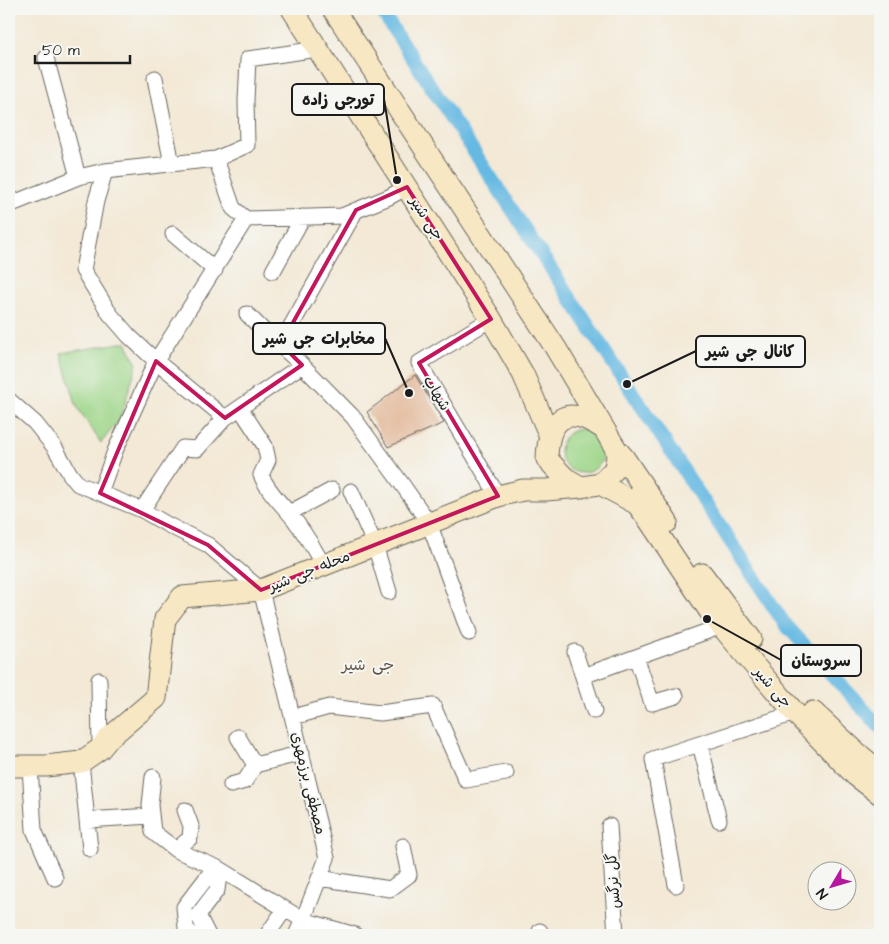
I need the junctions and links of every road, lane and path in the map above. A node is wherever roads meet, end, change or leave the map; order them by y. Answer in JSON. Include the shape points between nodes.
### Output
{"nodes":[{"id":1,"x":292,"y":9,"type":"edge"},
{"id":2,"x":333,"y":9,"type":"edge"},
{"id":3,"x":318,"y":49,"type":"junction"},
{"id":4,"x":46,"y":58,"type":"dead end"},
{"id":5,"x":155,"y":78,"type":"dead end"},
{"id":6,"x":216,"y":159,"type":"junction"},
{"id":7,"x":172,"y":164,"type":"junction"},
{"id":8,"x":106,"y":171,"type":"junction"},
{"id":9,"x":78,"y":177,"type":"junction"},
{"id":10,"x":407,"y":187,"type":"junction"},
{"id":11,"x":9,"y":205,"type":"edge"},
{"id":12,"x":356,"y":210,"type":"junction"},
{"id":13,"x":303,"y":217,"type":"junction"},
{"id":14,"x":246,"y":219,"type":"junction"},
{"id":15,"x":173,"y":234,"type":"dead end"},
{"id":16,"x":215,"y":270,"type":"junction"},
{"id":17,"x":273,"y":271,"type":"dead end"},
{"id":18,"x":247,"y":314,"type":"dead end"},
{"id":19,"x":491,"y":318,"type":"junction"},
{"id":20,"x":280,"y":344,"type":"junction"},
{"id":21,"x":156,"y":361,"type":"junction"},
{"id":22,"x":302,"y":365,"type":"junction"},
{"id":23,"x":9,"y":400,"type":"edge"},
{"id":24,"x":240,"y":408,"type":"junction"},
{"id":25,"x":225,"y":418,"type":"junction"},
{"id":26,"x":601,"y":426,"type":"junction"},
{"id":27,"x":549,"y":434,"type":"junction"},
{"id":28,"x":616,"y":449,"type":"junction"},
{"id":29,"x":547,"y":459,"type":"junction"},
{"id":30,"x":590,"y":485,"type":"junction"},
{"id":31,"x":332,"y":490,"type":"dead end"},
{"id":32,"x":523,"y":490,"type":"junction"},
{"id":33,"x":351,"y":491,"type":"dead end"},
{"id":34,"x":100,"y":493,"type":"junction"},
{"id":35,"x":498,"y":496,"type":"junction"},
{"id":36,"x":142,"y":510,"type":"junction"},
{"id":37,"x":289,"y":513,"type":"junction"},
{"id":38,"x":429,"y":523,"type":"junction"},
{"id":39,"x":375,"y":545,"type":"junction"},
{"id":40,"x":323,"y":566,"type":"junction"},
{"id":41,"x":261,"y":590,"type":"junction"},
{"id":42,"x":389,"y":592,"type":"dead end"},
{"id":43,"x":722,"y":626,"type":"junction"},
{"id":44,"x":469,"y":633,"type":"dead end"},
{"id":45,"x":575,"y":652,"type":"dead end"},
{"id":46,"x":636,"y":657,"type":"junction"},
{"id":47,"x":583,"y":676,"type":"junction"},
{"id":48,"x":99,"y":680,"type":"dead end"},
{"id":49,"x":676,"y":696,"type":"dead end"},
{"id":50,"x":594,"y":711,"type":"dead end"},
{"id":51,"x":795,"y":713,"type":"junction"},
{"id":52,"x":293,"y":717,"type":"junction"},
{"id":53,"x":238,"y":737,"type":"dead end"},
{"id":54,"x":700,"y":744,"type":"junction"},
{"id":55,"x":100,"y":749,"type":"junction"},
{"id":56,"x":302,"y":753,"type":"junction"},
{"id":57,"x":81,"y":762,"type":"junction"},
{"id":58,"x":255,"y":765,"type":"junction"},
{"id":59,"x":9,"y":766,"type":"edge"},
{"id":60,"x":30,"y":767,"type":"junction"},
{"id":61,"x":880,"y":772,"type":"edge"},
{"id":62,"x":506,"y":773,"type":"dead end"},
{"id":63,"x":153,"y":777,"type":"dead end"},
{"id":64,"x":230,"y":785,"type":"dead end"},
{"id":65,"x":880,"y":794,"type":"edge"},
{"id":66,"x":186,"y":810,"type":"dead end"},
{"id":67,"x":151,"y":816,"type":"junction"},
{"id":68,"x":87,"y":820,"type":"junction"},
{"id":69,"x":719,"y":820,"type":"dead end"},
{"id":70,"x":609,"y":826,"type":"dead end"},
{"id":71,"x":403,"y":846,"type":"dead end"},
{"id":72,"x":90,"y":848,"type":"dead end"},
{"id":73,"x":176,"y":850,"type":"junction"},
{"id":74,"x":220,"y":869,"type":"junction"},
{"id":75,"x":55,"y":878,"type":"dead end"},
{"id":76,"x":320,"y":878,"type":"junction"},
{"id":77,"x":676,"y":885,"type":"dead end"},
{"id":78,"x":285,"y":909,"type":"junction"},
{"id":79,"x":303,"y":920,"type":"junction"},
{"id":80,"x":192,"y":935,"type":"edge"},
{"id":81,"x":208,"y":935,"type":"edge"},
{"id":82,"x":267,"y":935,"type":"edge"},
{"id":83,"x":296,"y":935,"type":"edge"},
{"id":84,"x":355,"y":935,"type":"edge"},
{"id":85,"x":616,"y":935,"type":"edge"}],
"edges":[{"from":1,"to":3,"type":"main road","name":"جی شیر"},
{"from":2,"to":26,"type":"main road","via":[[555,347]]},
{"from":3,"to":6,"type":"street","via":[[248,59],[247,145]]},
{"from":3,"to":10,"type":"main road","name":"جی شیر"},
{"from":4,"to":9,"type":"street"},
{"from":5,"to":7,"type":"street"},
{"from":6,"to":7,"type":"street"},
{"from":6,"to":14,"type":"street","via":[[233,208]]},
{"from":7,"to":8,"type":"street"},
{"from":8,"to":9,"type":"street"},
{"from":8,"to":21,"type":"street","via":[[96,201],[83,270],[110,314]]},
{"from":9,"to":11,"type":"street"},
{"from":10,"to":12,"type":"street"},
{"from":10,"to":19,"type":"main road","name":"جی شیر"},
{"from":12,"to":13,"type":"street","via":[[342,216]]},
{"from":12,"to":20,"type":"street"},
{"from":13,"to":14,"type":"street"},
{"from":13,"to":17,"type":"street"},
{"from":14,"to":16,"type":"street"},
{"from":15,"to":16,"type":"street"},
{"from":16,"to":21,"type":"street"},
{"from":18,"to":20,"type":"street"},
{"from":19,"to":27,"type":"main road","name":"جی شیر","via":[[523,374]]},
{"from":19,"to":35,"type":"street","name":"شهاب","via":[[419,364]]},
{"from":20,"to":22,"type":"street"},
{"from":21,"to":25,"type":"street"},
{"from":21,"to":34,"type":"street"},
{"from":22,"to":24,"type":"street"},
{"from":22,"to":38,"type":"street","via":[[353,417]]},
{"from":23,"to":34,"type":"street","via":[[35,423],[78,484]]},
{"from":24,"to":25,"type":"street"},
{"from":24,"to":37,"type":"street","via":[[265,446],[268,460],[261,475],[265,485]]},
{"from":25,"to":36,"type":"street","via":[[198,449],[183,448]]},
{"from":26,"to":27,"type":"main road","via":[[571,416],[559,419]]},
{"from":26,"to":28,"type":"main road"},
{"from":27,"to":29,"type":"main road"},
{"from":28,"to":30,"type":"main road","via":[[616,469]]},
{"from":28,"to":61,"type":"main road","name":"جی شیر","via":[[708,584],[770,662],[809,709]]},
{"from":29,"to":30,"type":"main road","via":[[565,478]]},
{"from":29,"to":32,"type":"main road","via":[[542,470]]},
{"from":30,"to":32,"type":"main road","name":"محله جی شیر"},
{"from":30,"to":43,"type":"main road","name":"جی شیر","via":[[637,504]]},
{"from":31,"to":37,"type":"street"},
{"from":32,"to":35,"type":"main road","name":"محله جی شیر"},
{"from":33,"to":39,"type":"street"},
{"from":34,"to":36,"type":"street"},
{"from":35,"to":38,"type":"main road","name":"محله جی شیر"},
{"from":36,"to":41,"type":"street","via":[[208,545]]},
{"from":37,"to":40,"type":"street","via":[[313,545]]},
{"from":38,"to":39,"type":"main road","name":"محله جی شیر"},
{"from":38,"to":44,"type":"street"},
{"from":39,"to":40,"type":"main road","name":"محله جی شیر"},
{"from":39,"to":42,"type":"street"},
{"from":40,"to":41,"type":"main road","name":"محله جی شیر"},
{"from":41,"to":52,"type":"street","name":"مصطفی برزمهری"},
{"from":41,"to":55,"type":"main road","name":"محله جی شیر","via":[[182,597],[165,619],[156,698]]},
{"from":43,"to":46,"type":"street"},
{"from":43,"to":51,"type":"main road","name":"جی شیر"},
{"from":45,"to":47,"type":"street"},
{"from":46,"to":47,"type":"street"},
{"from":46,"to":49,"type":"street","via":[[652,703]]},
{"from":47,"to":50,"type":"street"},
{"from":48,"to":55,"type":"street"},
{"from":51,"to":54,"type":"street"},
{"from":51,"to":65,"type":"main road","name":"جی شیر","via":[[855,775]]},
{"from":52,"to":56,"type":"street","name":"مصطفی برزمهری"},
{"from":52,"to":62,"type":"street","via":[[329,707],[380,713],[433,706],[466,780]]},
{"from":53,"to":58,"type":"street"},
{"from":54,"to":69,"type":"street"},
{"from":54,"to":77,"type":"street","via":[[652,759]]},
{"from":55,"to":57,"type":"main road","name":"محله جی شیر"},
{"from":56,"to":58,"type":"street"},
{"from":56,"to":76,"type":"street","name":"مصطفی برزمهری","via":[[328,858]]},
{"from":57,"to":60,"type":"main road","name":"محله جی شیر"},
{"from":57,"to":68,"type":"street"},
{"from":58,"to":64,"type":"street","via":[[245,781]]},
{"from":59,"to":60,"type":"main road","name":"محله جی شیر"},
{"from":60,"to":75,"type":"street","via":[[34,830]]},
{"from":63,"to":67,"type":"street"},
{"from":66,"to":73,"type":"street","via":[[191,826],[190,838]]},
{"from":67,"to":68,"type":"street"},
{"from":67,"to":73,"type":"street","via":[[153,832]]},
{"from":68,"to":72,"type":"street"},
{"from":70,"to":85,"type":"street","name":"گل نرگس"},
{"from":71,"to":76,"type":"street","via":[[409,876],[390,889]]},
{"from":73,"to":74,"type":"street"},
{"from":74,"to":78,"type":"street"},
{"from":74,"to":80,"type":"street","via":[[208,876],[184,907],[186,928]]},
{"from":74,"to":81,"type":"street","via":[[217,890],[198,915]]},
{"from":76,"to":79,"type":"street","name":"مصطفی برزمهری"},
{"from":78,"to":79,"type":"street"},
{"from":78,"to":82,"type":"street"},
{"from":79,"to":83,"type":"street","name":"مصطفی برزمهری"},
{"from":79,"to":84,"type":"street"}]}
